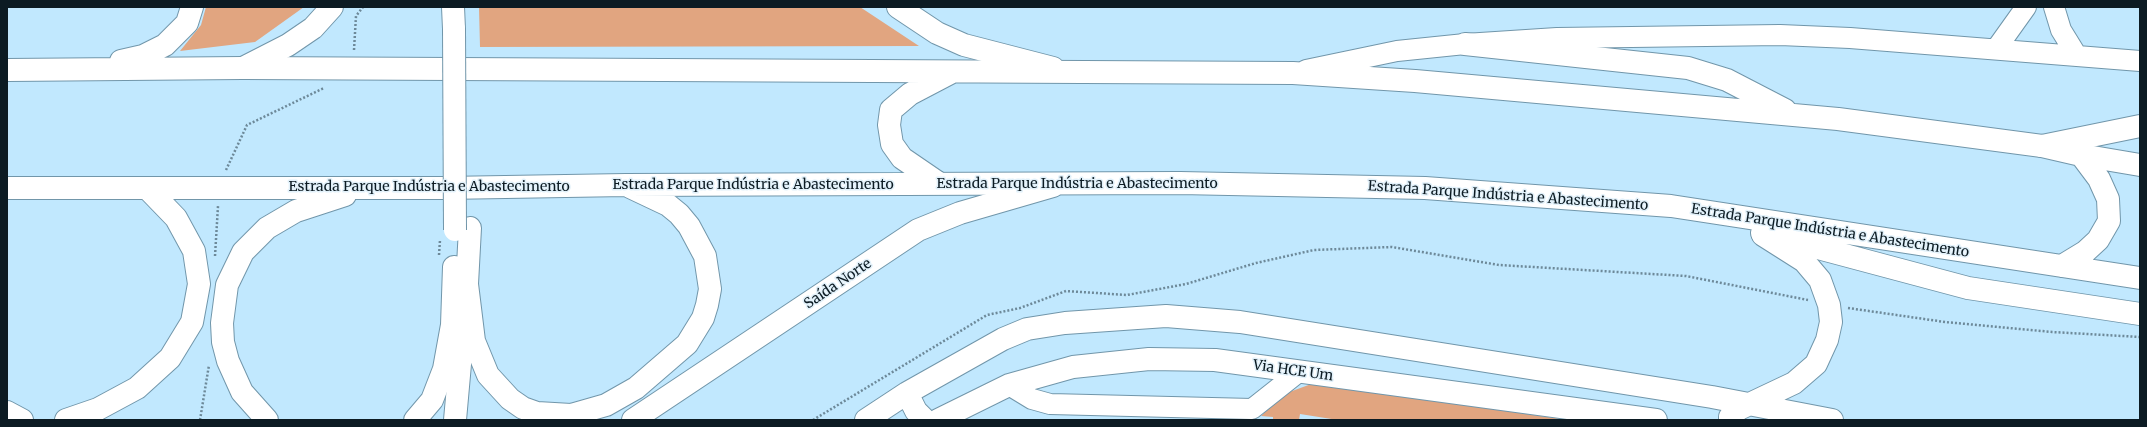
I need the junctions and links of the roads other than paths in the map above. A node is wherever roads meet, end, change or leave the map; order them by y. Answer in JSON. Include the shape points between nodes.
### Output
{"nodes":[{"id":1,"x":192,"y":7,"type":"edge"},
{"id":2,"x":332,"y":7,"type":"edge"},
{"id":3,"x":453,"y":7,"type":"edge"},
{"id":4,"x":468,"y":7,"type":"edge"},
{"id":5,"x":898,"y":7,"type":"edge"},
{"id":6,"x":2026,"y":7,"type":"edge"},
{"id":7,"x":2054,"y":7,"type":"edge"},
{"id":8,"x":461,"y":29,"type":"junction"},
{"id":9,"x":1465,"y":44,"type":"junction"},
{"id":10,"x":1996,"y":49,"type":"junction"},
{"id":11,"x":2077,"y":56,"type":"junction"},
{"id":12,"x":2140,"y":61,"type":"edge"},
{"id":13,"x":94,"y":68,"type":"junction"},
{"id":14,"x":243,"y":68,"type":"junction"},
{"id":15,"x":7,"y":70,"type":"edge"},
{"id":16,"x":954,"y":71,"type":"junction"},
{"id":17,"x":1068,"y":72,"type":"junction"},
{"id":18,"x":1293,"y":73,"type":"junction"},
{"id":19,"x":1795,"y":115,"type":"junction"},
{"id":20,"x":2140,"y":126,"type":"edge"},
{"id":21,"x":2042,"y":146,"type":"junction"},
{"id":22,"x":2081,"y":155,"type":"junction"},
{"id":23,"x":2140,"y":165,"type":"edge"},
{"id":24,"x":940,"y":184,"type":"junction"},
{"id":25,"x":626,"y":185,"type":"junction"},
{"id":26,"x":1059,"y":185,"type":"junction"},
{"id":27,"x":7,"y":188,"type":"edge"},
{"id":28,"x":147,"y":188,"type":"junction"},
{"id":29,"x":368,"y":188,"type":"junction"},
{"id":30,"x":1671,"y":206,"type":"junction"},
{"id":31,"x":462,"y":229,"type":"junction"},
{"id":32,"x":1756,"y":231,"type":"junction"},
{"id":33,"x":2062,"y":266,"type":"junction"},
{"id":34,"x":2140,"y":278,"type":"edge"},
{"id":35,"x":467,"y":284,"type":"junction"},
{"id":36,"x":2140,"y":314,"type":"edge"},
{"id":37,"x":1300,"y":371,"type":"junction"},
{"id":38,"x":1619,"y":382,"type":"junction"},
{"id":39,"x":1008,"y":385,"type":"junction"},
{"id":40,"x":908,"y":393,"type":"junction"},
{"id":41,"x":1748,"y":405,"type":"junction"},
{"id":42,"x":7,"y":412,"type":"edge"},
{"id":43,"x":1050,"y":412,"type":"edge"},
{"id":44,"x":1602,"y":414,"type":"junction"},
{"id":45,"x":1252,"y":415,"type":"edge"},
{"id":46,"x":880,"y":417,"type":"edge"},
{"id":47,"x":22,"y":420,"type":"edge"},
{"id":48,"x":66,"y":420,"type":"edge"},
{"id":49,"x":267,"y":420,"type":"edge"},
{"id":50,"x":415,"y":420,"type":"edge"},
{"id":51,"x":455,"y":420,"type":"edge"},
{"id":52,"x":633,"y":420,"type":"edge"},
{"id":53,"x":925,"y":420,"type":"edge"},
{"id":54,"x":938,"y":420,"type":"edge"},
{"id":55,"x":1656,"y":420,"type":"edge"},
{"id":56,"x":1730,"y":420,"type":"edge"},
{"id":57,"x":1832,"y":420,"type":"edge"}],
"edges":[{"from":1,"to":13,"type":"main road","via":[[187,23],[165,45],[143,56]]},
{"from":2,"to":14,"type":"main road","via":[[314,28],[288,45]]},
{"from":3,"to":8,"type":"main road"},
{"from":4,"to":8,"type":"main road"},
{"from":5,"to":17,"type":"main road","via":[[936,33],[964,45]]},
{"from":6,"to":10,"type":"street"},
{"from":7,"to":11,"type":"street","via":[[2061,30]]},
{"from":8,"to":31,"type":"main road"},
{"from":9,"to":10,"type":"street","via":[[1557,38],[1780,35]]},
{"from":9,"to":18,"type":"street","via":[[1397,51]]},
{"from":9,"to":19,"type":"main road","via":[[1688,68],[1727,80]]},
{"from":10,"to":11,"type":"street"},
{"from":11,"to":12,"type":"street"},
{"from":13,"to":14,"type":"main road"},
{"from":13,"to":15,"type":"main road"},
{"from":14,"to":16,"type":"main road"},
{"from":16,"to":17,"type":"main road"},
{"from":16,"to":24,"type":"main road","via":[[910,94],[891,110],[889,125],[892,144],[902,158]]},
{"from":17,"to":18,"type":"main road"},
{"from":18,"to":19,"type":"main road","via":[[1415,80]]},
{"from":19,"to":21,"type":"main road"},
{"from":20,"to":21,"type":"main road"},
{"from":21,"to":22,"type":"main road"},
{"from":22,"to":23,"type":"main road"},
{"from":22,"to":33,"type":"main road","via":[[2099,179],[2108,199],[2109,221],[2098,240],[2085,252]]},
{"from":24,"to":25,"type":"main road","name":"Estrada Parque Indústria e Abastecimento"},
{"from":24,"to":26,"type":"main road","name":"Estrada Parque Indústria e Abastecimento"},
{"from":25,"to":29,"type":"main road","name":"Estrada Parque Indústria e Abastecimento"},
{"from":25,"to":35,"type":"main road","via":[[668,205],[689,226],[705,256],[710,290],[703,318],[687,344],[636,388],[606,405],[571,416],[537,413],[523,408],[498,388],[480,358],[474,341]]},
{"from":26,"to":30,"type":"main road","name":"Estrada Parque Indústria e Abastecimento","via":[[1180,183],[1425,188]]},
{"from":26,"to":52,"type":"main road","name":"Saída Norte","via":[[960,212],[918,230]]},
{"from":27,"to":28,"type":"main road","name":"Estrada Parque Indústria e Abastecimento"},
{"from":28,"to":29,"type":"main road","name":"Estrada Parque Indústria e Abastecimento"},
{"from":28,"to":48,"type":"main road","via":[[176,218],[194,250],[199,284],[192,322],[170,358],[137,388],[98,410]]},
{"from":29,"to":49,"type":"main road","via":[[315,204],[280,219],[255,238],[234,268],[223,304],[223,342],[228,361],[242,392]]},
{"from":30,"to":32,"type":"main road"},
{"from":30,"to":33,"type":"main road","name":"Estrada Parque Indústria e Abastecimento"},
{"from":31,"to":35,"type":"main road"},
{"from":31,"to":50,"type":"main road","via":[[452,325],[444,369],[432,400]]},
{"from":32,"to":36,"type":"main road","via":[[1968,288]]},
{"from":32,"to":41,"type":"main road","via":[[1804,261],[1820,280],[1829,305],[1831,322],[1827,340],[1816,364],[1794,383]]},
{"from":33,"to":34,"type":"main road","name":"Estrada Parque Indústria e Abastecimento"},
{"from":35,"to":51,"type":"main road"},
{"from":37,"to":39,"type":"main road","name":"Via HCE Um","via":[[1215,360],[1148,359],[1073,367]]},
{"from":37,"to":44,"type":"main road","name":"Via HCE Um"},
{"from":37,"to":45,"type":"street"},
{"from":38,"to":40,"type":"main road","via":[[1240,322],[1166,316],[1065,323],[1027,329],[1003,339]]},
{"from":38,"to":41,"type":"main road"},
{"from":38,"to":44,"type":"main road","via":[[1623,394],[1620,406]]},
{"from":39,"to":43,"type":"street"},
{"from":39,"to":54,"type":"main road","name":"Via HCE Um"},
{"from":40,"to":46,"type":"main road"},
{"from":40,"to":53,"type":"main road","via":[[916,411]]},
{"from":41,"to":56,"type":"main road","via":[[1734,413]]},
{"from":41,"to":57,"type":"main road"},
{"from":42,"to":47,"type":"main road"},
{"from":43,"to":45,"type":"street"},
{"from":44,"to":55,"type":"main road","name":"Via HCE Um"}]}
